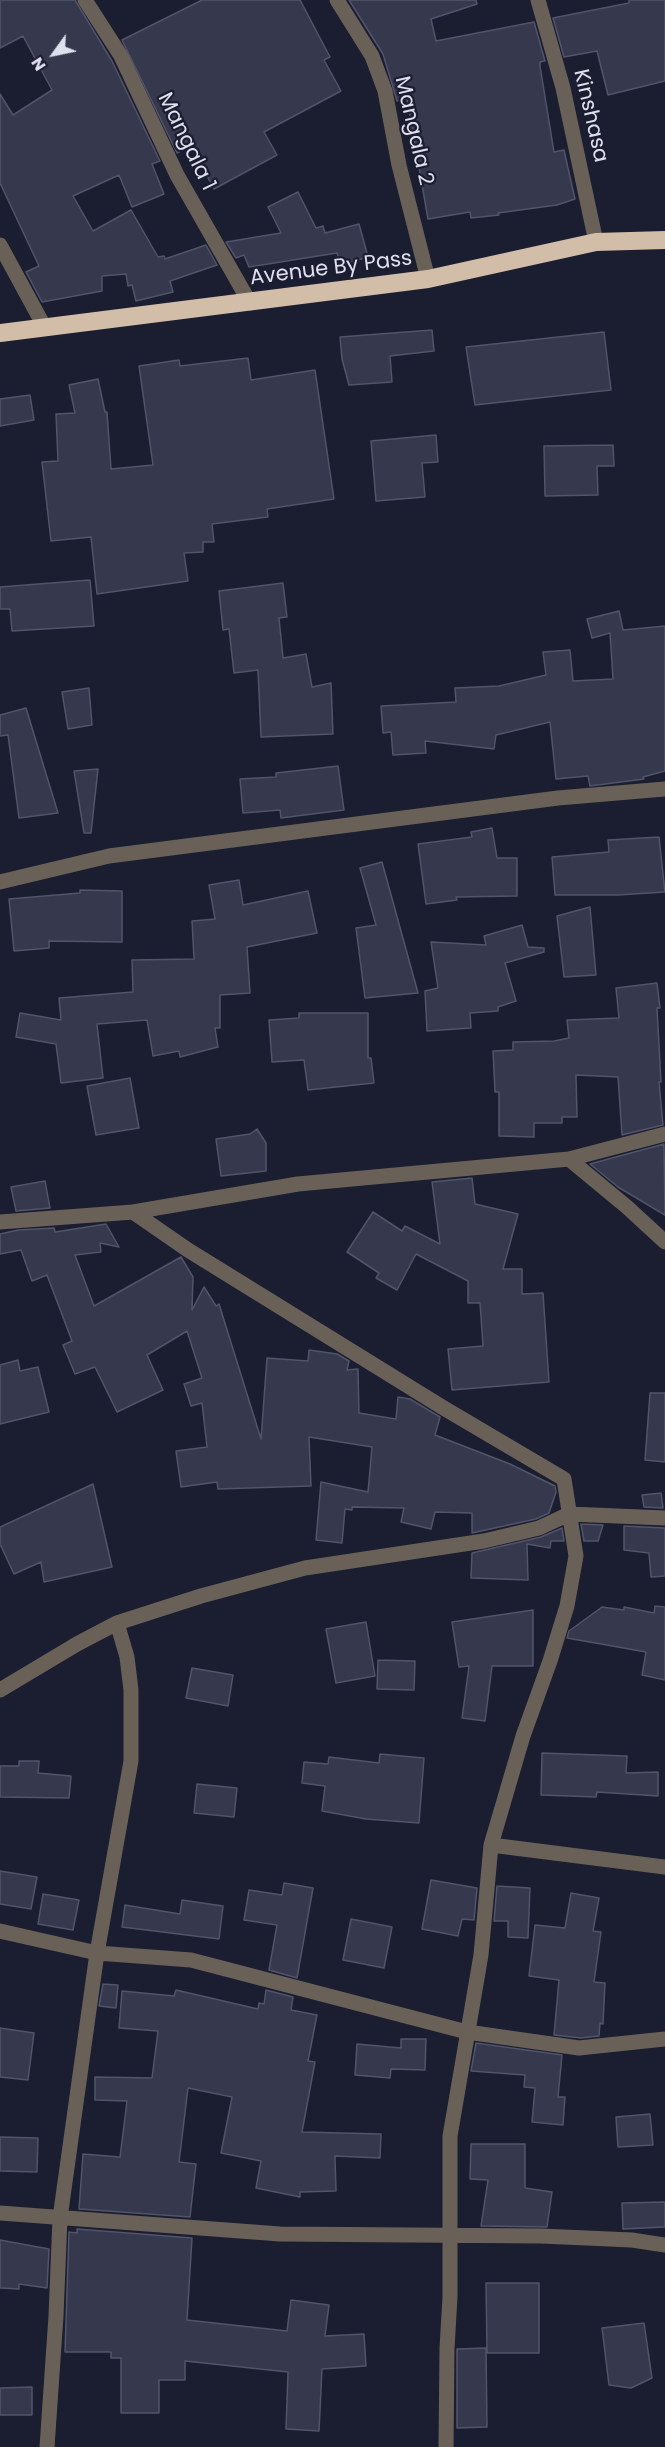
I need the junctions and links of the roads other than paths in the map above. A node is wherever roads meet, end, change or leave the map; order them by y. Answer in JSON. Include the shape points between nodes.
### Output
{"nodes":[{"id":1,"x":85,"y":0,"type":"edge"},
{"id":2,"x":337,"y":0,"type":"edge"},
{"id":3,"x":538,"y":0,"type":"edge"},
{"id":4,"x":665,"y":240,"type":"edge"},
{"id":5,"x":596,"y":243,"type":"junction"},
{"id":6,"x":0,"y":245,"type":"edge"},
{"id":7,"x":428,"y":279,"type":"junction"},
{"id":8,"x":250,"y":303,"type":"junction"},
{"id":9,"x":44,"y":326,"type":"junction"},
{"id":10,"x":0,"y":333,"type":"edge"},
{"id":11,"x":665,"y":789,"type":"edge"},
{"id":12,"x":0,"y":882,"type":"edge"},
{"id":13,"x":665,"y":1134,"type":"edge"},
{"id":14,"x":569,"y":1159,"type":"junction"},
{"id":15,"x":133,"y":1212,"type":"junction"},
{"id":16,"x":0,"y":1222,"type":"edge"},
{"id":17,"x":665,"y":1242,"type":"edge"},
{"id":18,"x":569,"y":1514,"type":"junction"},
{"id":19,"x":665,"y":1518,"type":"edge"},
{"id":20,"x":117,"y":1623,"type":"junction"},
{"id":21,"x":0,"y":1690,"type":"edge"},
{"id":22,"x":491,"y":1845,"type":"junction"},
{"id":23,"x":665,"y":1867,"type":"edge"},
{"id":24,"x":0,"y":1931,"type":"edge"},
{"id":25,"x":97,"y":1953,"type":"junction"},
{"id":26,"x":467,"y":2032,"type":"junction"},
{"id":27,"x":665,"y":2039,"type":"edge"},
{"id":28,"x":0,"y":2213,"type":"edge"},
{"id":29,"x":60,"y":2218,"type":"junction"},
{"id":30,"x":448,"y":2235,"type":"junction"},
{"id":31,"x":665,"y":2245,"type":"edge"},
{"id":32,"x":46,"y":2447,"type":"edge"},
{"id":33,"x":446,"y":2447,"type":"edge"}],
"edges":[{"from":1,"to":8,"type":"street","name":"Mangala 1","via":[[121,57],[177,175]]},
{"from":2,"to":7,"type":"street","name":"Mangala 2","via":[[372,56],[384,91]]},
{"from":3,"to":5,"type":"street","name":"Kinshasa","via":[[563,88]]},
{"from":4,"to":5,"type":"highway","name":"Avenue By Pass"},
{"from":5,"to":7,"type":"highway","name":"Avenue By Pass"},
{"from":6,"to":9,"type":"street"},
{"from":7,"to":8,"type":"highway","name":"Avenue By Pass"},
{"from":8,"to":9,"type":"highway","name":"Avenue By Pass"},
{"from":9,"to":10,"type":"highway","name":"Avenue By Pass"},
{"from":11,"to":12,"type":"street","via":[[558,798],[109,856]]},
{"from":13,"to":14,"type":"street"},
{"from":14,"to":15,"type":"street","via":[[298,1184]]},
{"from":14,"to":17,"type":"street"},
{"from":15,"to":16,"type":"street"},
{"from":15,"to":18,"type":"street","via":[[188,1250],[564,1479]]},
{"from":18,"to":19,"type":"street"},
{"from":18,"to":20,"type":"street","via":[[539,1528],[484,1540],[305,1568]]},
{"from":18,"to":22,"type":"street","via":[[576,1556],[567,1606]]},
{"from":20,"to":21,"type":"street"},
{"from":20,"to":25,"type":"street","via":[[131,1690],[131,1761]]},
{"from":22,"to":23,"type":"street"},
{"from":22,"to":26,"type":"street","via":[[481,1955]]},
{"from":24,"to":25,"type":"street"},
{"from":25,"to":26,"type":"street","via":[[190,1960]]},
{"from":25,"to":29,"type":"street"},
{"from":26,"to":27,"type":"street","via":[[579,2048]]},
{"from":26,"to":30,"type":"street","via":[[450,2136]]},
{"from":28,"to":29,"type":"street"},
{"from":29,"to":30,"type":"street","via":[[280,2234]]},
{"from":29,"to":32,"type":"street"},
{"from":30,"to":31,"type":"street","via":[[632,2240]]},
{"from":30,"to":33,"type":"street"}]}
